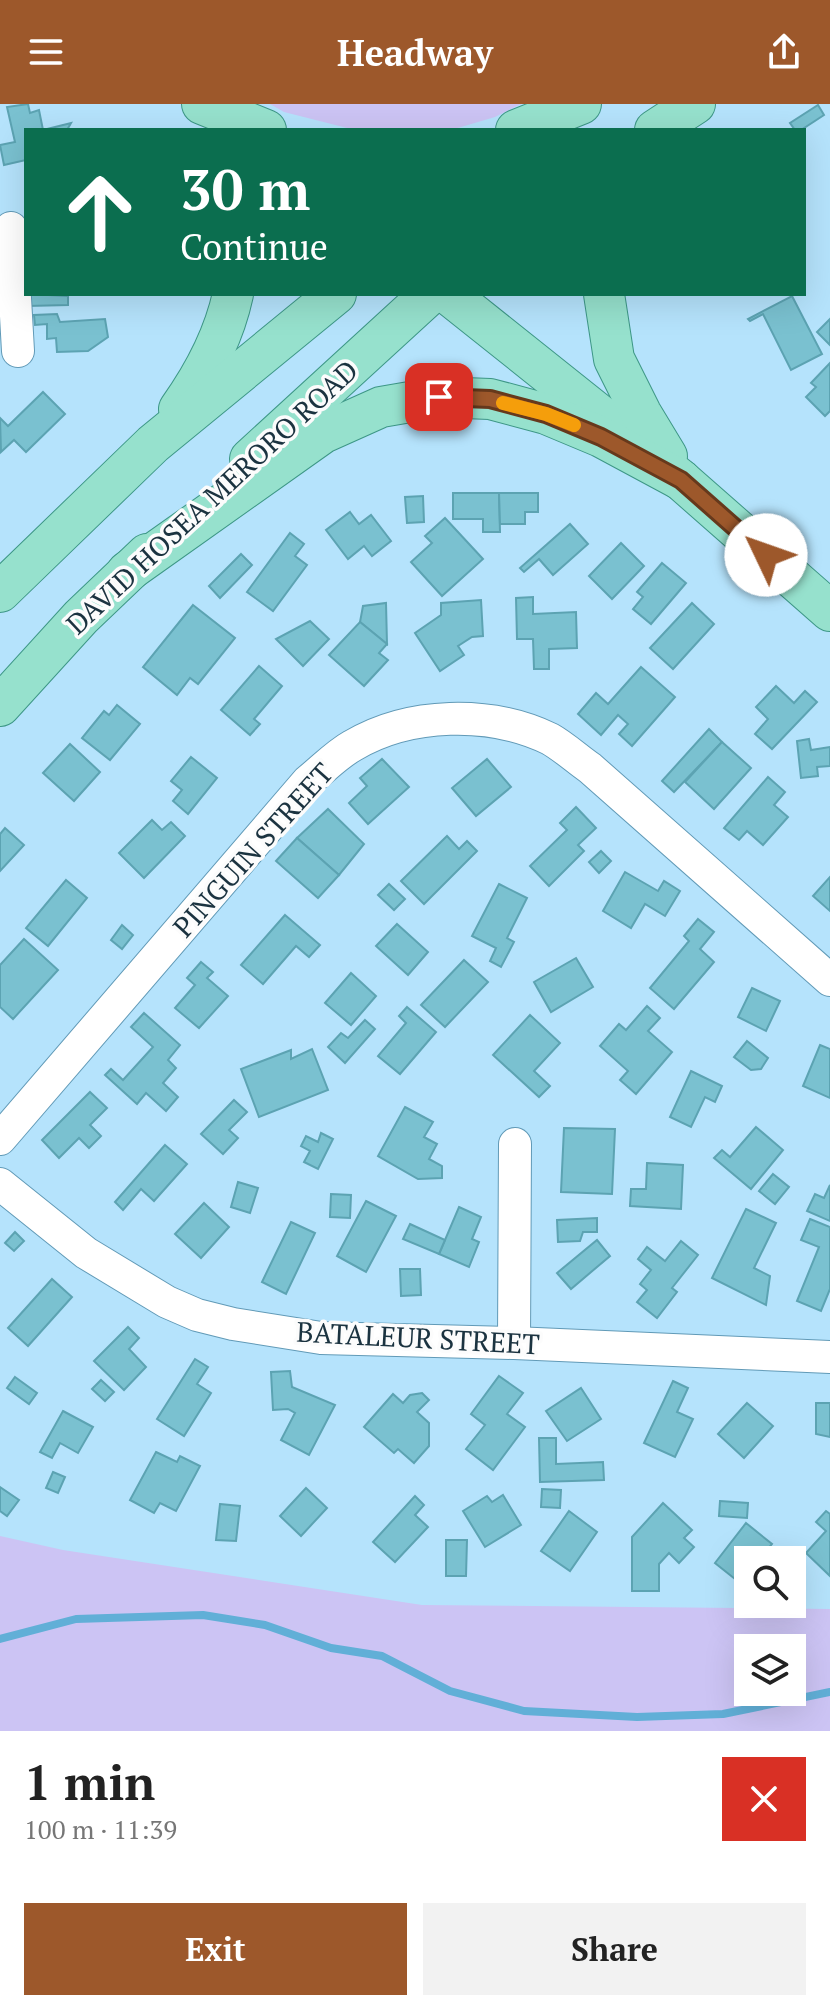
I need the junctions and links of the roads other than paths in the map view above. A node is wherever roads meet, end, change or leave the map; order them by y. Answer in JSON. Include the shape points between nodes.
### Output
{"nodes":[{"id":1,"x":185,"y":104,"type":"edge"},
{"id":2,"x":192,"y":104,"type":"edge"},
{"id":3,"x":202,"y":104,"type":"edge"},
{"id":4,"x":582,"y":104,"type":"edge"},
{"id":5,"x":695,"y":104,"type":"edge"},
{"id":6,"x":709,"y":104,"type":"edge"},
{"id":7,"x":199,"y":128,"type":"edge"},
{"id":8,"x":225,"y":128,"type":"edge"},
{"id":9,"x":261,"y":128,"type":"edge"},
{"id":10,"x":521,"y":128,"type":"edge"},
{"id":11,"x":550,"y":128,"type":"edge"},
{"id":12,"x":658,"y":128,"type":"edge"},
{"id":13,"x":685,"y":128,"type":"edge"},
{"id":14,"x":11,"y":228,"type":"dead end"},
{"id":15,"x":7,"y":292,"type":"edge"},
{"id":16,"x":233,"y":296,"type":"edge"},
{"id":17,"x":334,"y":296,"type":"edge"},
{"id":18,"x":428,"y":296,"type":"edge"},
{"id":19,"x":451,"y":296,"type":"edge"},
{"id":20,"x":604,"y":296,"type":"edge"},
{"id":21,"x":18,"y":351,"type":"dead end"},
{"id":22,"x":153,"y":444,"type":"junction"},
{"id":23,"x":681,"y":480,"type":"junction"},
{"id":24,"x":127,"y":572,"type":"junction"},
{"id":25,"x":0,"y":592,"type":"edge"},
{"id":26,"x":830,"y":611,"type":"edge"},
{"id":27,"x":0,"y":706,"type":"edge"},
{"id":28,"x":830,"y":980,"type":"edge"},
{"id":29,"x":0,"y":1139,"type":"edge"},
{"id":30,"x":515,"y":1144,"type":"dead end"},
{"id":31,"x":0,"y":1184,"type":"edge"},
{"id":32,"x":514,"y":1343,"type":"junction"},
{"id":33,"x":830,"y":1357,"type":"edge"}],
"edges":[{"from":1,"to":7,"type":"main road"},
{"from":2,"to":8,"type":"main road"},
{"from":3,"to":9,"type":"main road"},
{"from":4,"to":10,"type":"main road"},
{"from":4,"to":11,"type":"main road"},
{"from":5,"to":12,"type":"main road"},
{"from":6,"to":13,"type":"main road"},
{"from":14,"to":15,"type":"street"},
{"from":15,"to":21,"type":"street"},
{"from":16,"to":22,"type":"main road","via":[[198,383]]},
{"from":17,"to":22,"type":"main road"},
{"from":18,"to":24,"type":"main road","name":"DAVID HOSEA MERORO ROAD"},
{"from":19,"to":23,"type":"main road"},
{"from":20,"to":23,"type":"main road","via":[[614,359]]},
{"from":22,"to":25,"type":"main road"},
{"from":23,"to":24,"type":"main road","via":[[546,414],[490,399],[439,397],[381,407],[323,433]]},
{"from":23,"to":26,"type":"main road"},
{"from":24,"to":27,"type":"main road","name":"DAVID HOSEA MERORO ROAD"},
{"from":28,"to":29,"type":"street","name":"PINGUIN STREET","via":[[590,768],[551,740],[511,725],[453,718],[397,725],[351,746],[308,781]]},
{"from":30,"to":32,"type":"street"},
{"from":31,"to":32,"type":"street","name":"BATALEUR STREET","via":[[86,1253],[197,1315],[321,1338]]},
{"from":32,"to":33,"type":"street","name":"BATALEUR STREET"}]}
